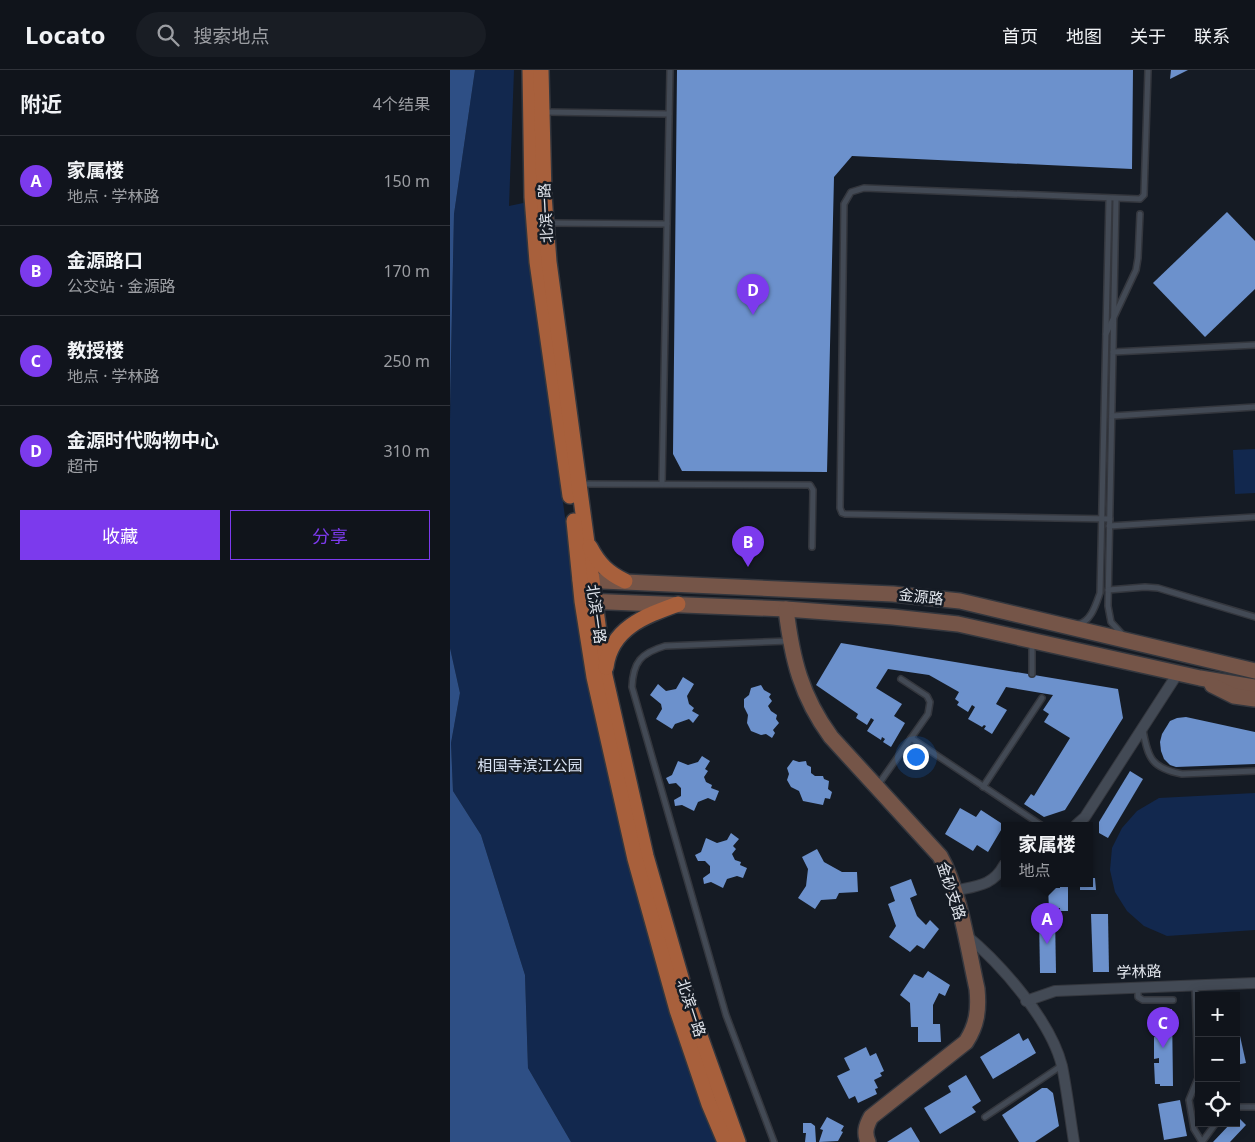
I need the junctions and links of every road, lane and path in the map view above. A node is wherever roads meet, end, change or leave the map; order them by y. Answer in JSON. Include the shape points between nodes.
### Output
{"nodes":[{"id":1,"x":530,"y":70,"type":"edge"},
{"id":2,"x":541,"y":70,"type":"edge"},
{"id":3,"x":670,"y":70,"type":"edge"},
{"id":4,"x":1148,"y":70,"type":"edge"},
{"id":5,"x":542,"y":112,"type":"junction"},
{"id":6,"x":669,"y":114,"type":"junction"},
{"id":7,"x":1109,"y":199,"type":"junction"},
{"id":8,"x":1116,"y":199,"type":"junction"},
{"id":9,"x":1140,"y":214,"type":"dead end"},
{"id":10,"x":546,"y":223,"type":"junction"},
{"id":11,"x":667,"y":224,"type":"junction"},
{"id":12,"x":1113,"y":319,"type":"junction"},
{"id":13,"x":1106,"y":336,"type":"junction"},
{"id":14,"x":1255,"y":345,"type":"edge"},
{"id":15,"x":1113,"y":352,"type":"junction"},
{"id":16,"x":1255,"y":408,"type":"edge"},
{"id":17,"x":1112,"y":416,"type":"junction"},
{"id":18,"x":579,"y":484,"type":"junction"},
{"id":19,"x":662,"y":484,"type":"junction"},
{"id":20,"x":1255,"y":518,"type":"edge"},
{"id":21,"x":1101,"y":519,"type":"junction"},
{"id":22,"x":1110,"y":519,"type":"junction"},
{"id":23,"x":1110,"y":526,"type":"junction"},
{"id":24,"x":586,"y":539,"type":"junction"},
{"id":25,"x":812,"y":547,"type":"dead end"},
{"id":26,"x":586,"y":580,"type":"junction"},
{"id":27,"x":626,"y":581,"type":"junction"},
{"id":28,"x":682,"y":584,"type":"junction"},
{"id":29,"x":1108,"y":590,"type":"junction"},
{"id":30,"x":588,"y":600,"type":"junction"},
{"id":31,"x":678,"y":604,"type":"junction"},
{"id":32,"x":786,"y":609,"type":"junction"},
{"id":33,"x":1255,"y":616,"type":"edge"},
{"id":34,"x":1068,"y":626,"type":"junction"},
{"id":35,"x":1032,"y":640,"type":"junction"},
{"id":36,"x":790,"y":641,"type":"junction"},
{"id":37,"x":1135,"y":642,"type":"junction"},
{"id":38,"x":1202,"y":659,"type":"junction"},
{"id":39,"x":1255,"y":661,"type":"edge"},
{"id":40,"x":1255,"y":671,"type":"edge"},
{"id":41,"x":1178,"y":673,"type":"junction"},
{"id":42,"x":1032,"y":674,"type":"dead end"},
{"id":43,"x":605,"y":676,"type":"junction"},
{"id":44,"x":1200,"y":678,"type":"junction"},
{"id":45,"x":901,"y":679,"type":"dead end"},
{"id":46,"x":1255,"y":687,"type":"edge"},
{"id":47,"x":1042,"y":698,"type":"dead end"},
{"id":48,"x":1255,"y":699,"type":"edge"},
{"id":49,"x":1143,"y":730,"type":"junction"},
{"id":50,"x":911,"y":738,"type":"junction"},
{"id":51,"x":1255,"y":771,"type":"edge"},
{"id":52,"x":877,"y":787,"type":"junction"},
{"id":53,"x":983,"y":787,"type":"junction"},
{"id":54,"x":1036,"y":822,"type":"edge"},
{"id":55,"x":1079,"y":822,"type":"edge"},
{"id":56,"x":1001,"y":872,"type":"edge"},
{"id":57,"x":954,"y":891,"type":"junction"},
{"id":58,"x":965,"y":934,"type":"junction"},
{"id":59,"x":1255,"y":983,"type":"edge"},
{"id":60,"x":1195,"y":985,"type":"junction"},
{"id":61,"x":1138,"y":988,"type":"junction"},
{"id":62,"x":1173,"y":1000,"type":"dead end"},
{"id":63,"x":1026,"y":1001,"type":"junction"},
{"id":64,"x":1062,"y":1066,"type":"junction"},
{"id":65,"x":1240,"y":1107,"type":"edge"},
{"id":66,"x":1255,"y":1107,"type":"edge"},
{"id":67,"x":985,"y":1117,"type":"dead end"},
{"id":68,"x":1213,"y":1127,"type":"edge"},
{"id":69,"x":725,"y":1142,"type":"edge"},
{"id":70,"x":738,"y":1142,"type":"edge"},
{"id":71,"x":774,"y":1142,"type":"edge"},
{"id":72,"x":868,"y":1142,"type":"edge"},
{"id":73,"x":1074,"y":1142,"type":"edge"},
{"id":74,"x":1202,"y":1142,"type":"edge"}],
"edges":[{"from":1,"to":26,"type":"main road","name":"北滨一路","via":[[532,197],[537,262],[574,523]]},
{"from":2,"to":5,"type":"main road","name":"北滨一路"},
{"from":3,"to":6,"type":"lane"},
{"from":4,"to":8,"type":"lane","via":[[1144,195],[1136,200]]},
{"from":5,"to":6,"type":"lane"},
{"from":5,"to":10,"type":"main road","name":"北滨一路"},
{"from":6,"to":11,"type":"lane"},
{"from":7,"to":8,"type":"lane"},
{"from":7,"to":13,"type":"lane"},
{"from":7,"to":21,"type":"lane","via":[[864,188],[851,192],[844,204],[842,513]]},
{"from":8,"to":12,"type":"lane"},
{"from":9,"to":12,"type":"lane","via":[[1136,270]]},
{"from":10,"to":11,"type":"lane"},
{"from":10,"to":18,"type":"main road","name":"北滨一路"},
{"from":11,"to":19,"type":"lane"},
{"from":12,"to":13,"type":"lane"},
{"from":12,"to":15,"type":"lane"},
{"from":13,"to":21,"type":"lane"},
{"from":14,"to":15,"type":"lane"},
{"from":15,"to":17,"type":"lane"},
{"from":16,"to":17,"type":"lane"},
{"from":17,"to":22,"type":"lane"},
{"from":18,"to":19,"type":"lane"},
{"from":18,"to":24,"type":"main road","name":"北滨一路"},
{"from":19,"to":25,"type":"lane","via":[[810,486],[813,490]]},
{"from":20,"to":23,"type":"lane"},
{"from":21,"to":22,"type":"lane"},
{"from":21,"to":34,"type":"lane","via":[[1100,593],[1088,618],[1082,624]]},
{"from":22,"to":23,"type":"lane"},
{"from":23,"to":29,"type":"lane"},
{"from":24,"to":26,"type":"main road","name":"北滨一路"},
{"from":24,"to":27,"type":"main road","via":[[602,566]]},
{"from":26,"to":27,"type":"main road","name":"金源路"},
{"from":26,"to":30,"type":"main road","name":"北滨一路"},
{"from":27,"to":28,"type":"main road","name":"金源路"},
{"from":28,"to":31,"type":"main road","via":[[671,591],[673,600]]},
{"from":28,"to":34,"type":"main road","name":"金源路","via":[[931,598]]},
{"from":29,"to":33,"type":"lane","via":[[1158,588]]},
{"from":29,"to":37,"type":"lane","via":[[1111,622]]},
{"from":30,"to":31,"type":"main road","name":"金源路"},
{"from":30,"to":43,"type":"main road","name":"北滨一路"},
{"from":30,"to":69,"type":"main road","name":"北滨一路","via":[[594,677],[635,859],[677,1010]]},
{"from":31,"to":32,"type":"main road","name":"金源路"},
{"from":31,"to":43,"type":"main road","via":[[648,615],[625,630],[608,654]]},
{"from":32,"to":35,"type":"main road","name":"金源路","via":[[958,624]]},
{"from":32,"to":36,"type":"main road","name":"金砂支路"},
{"from":34,"to":37,"type":"main road","name":"金源路"},
{"from":35,"to":41,"type":"main road","name":"金源路"},
{"from":35,"to":42,"type":"lane"},
{"from":36,"to":52,"type":"main road","name":"金砂支路","via":[[806,696],[817,717],[831,738]]},
{"from":36,"to":71,"type":"lane","via":[[665,646],[650,650],[633,671],[632,687],[726,1016]]},
{"from":37,"to":38,"type":"main road","name":"金源路"},
{"from":38,"to":39,"type":"main road"},
{"from":38,"to":40,"type":"main road","name":"金源路"},
{"from":41,"to":44,"type":"main road","name":"金源路"},
{"from":41,"to":49,"type":"street"},
{"from":43,"to":70,"type":"main road","name":"北滨一路","via":[[646,856],[688,1004]]},
{"from":44,"to":46,"type":"main road","name":"金源路"},
{"from":44,"to":48,"type":"main road","via":[[1234,696]]},
{"from":45,"to":50,"type":"lane","via":[[927,696],[930,702],[928,714]]},
{"from":47,"to":53,"type":"lane"},
{"from":49,"to":51,"type":"lane","via":[[1151,760],[1171,772]]},
{"from":49,"to":55,"type":"street"},
{"from":50,"to":52,"type":"lane"},
{"from":50,"to":53,"type":"lane"},
{"from":52,"to":57,"type":"main road","name":"金砂支路","via":[[940,856]]},
{"from":53,"to":54,"type":"lane"},
{"from":56,"to":57,"type":"street","via":[[993,880]]},
{"from":57,"to":58,"type":"main road","name":"金砂支路"},
{"from":58,"to":63,"type":"street","via":[[995,961]]},
{"from":58,"to":72,"type":"main road","name":"金砂支路","via":[[979,1004],[972,1033],[966,1042],[870,1117],[866,1126]]},
{"from":59,"to":60,"type":"street","name":"学林路"},
{"from":60,"to":61,"type":"street","name":"学林路"},
{"from":60,"to":74,"type":"lane","via":[[1198,1078],[1189,1100],[1194,1129]]},
{"from":61,"to":62,"type":"lane","via":[[1138,997],[1143,1000]]},
{"from":61,"to":63,"type":"street","name":"学林路","via":[[1054,991]]},
{"from":63,"to":64,"type":"street","via":[[1047,1031]]},
{"from":64,"to":67,"type":"lane"},
{"from":64,"to":73,"type":"street"},
{"from":65,"to":66,"type":"lane"},
{"from":68,"to":74,"type":"lane"}]}
